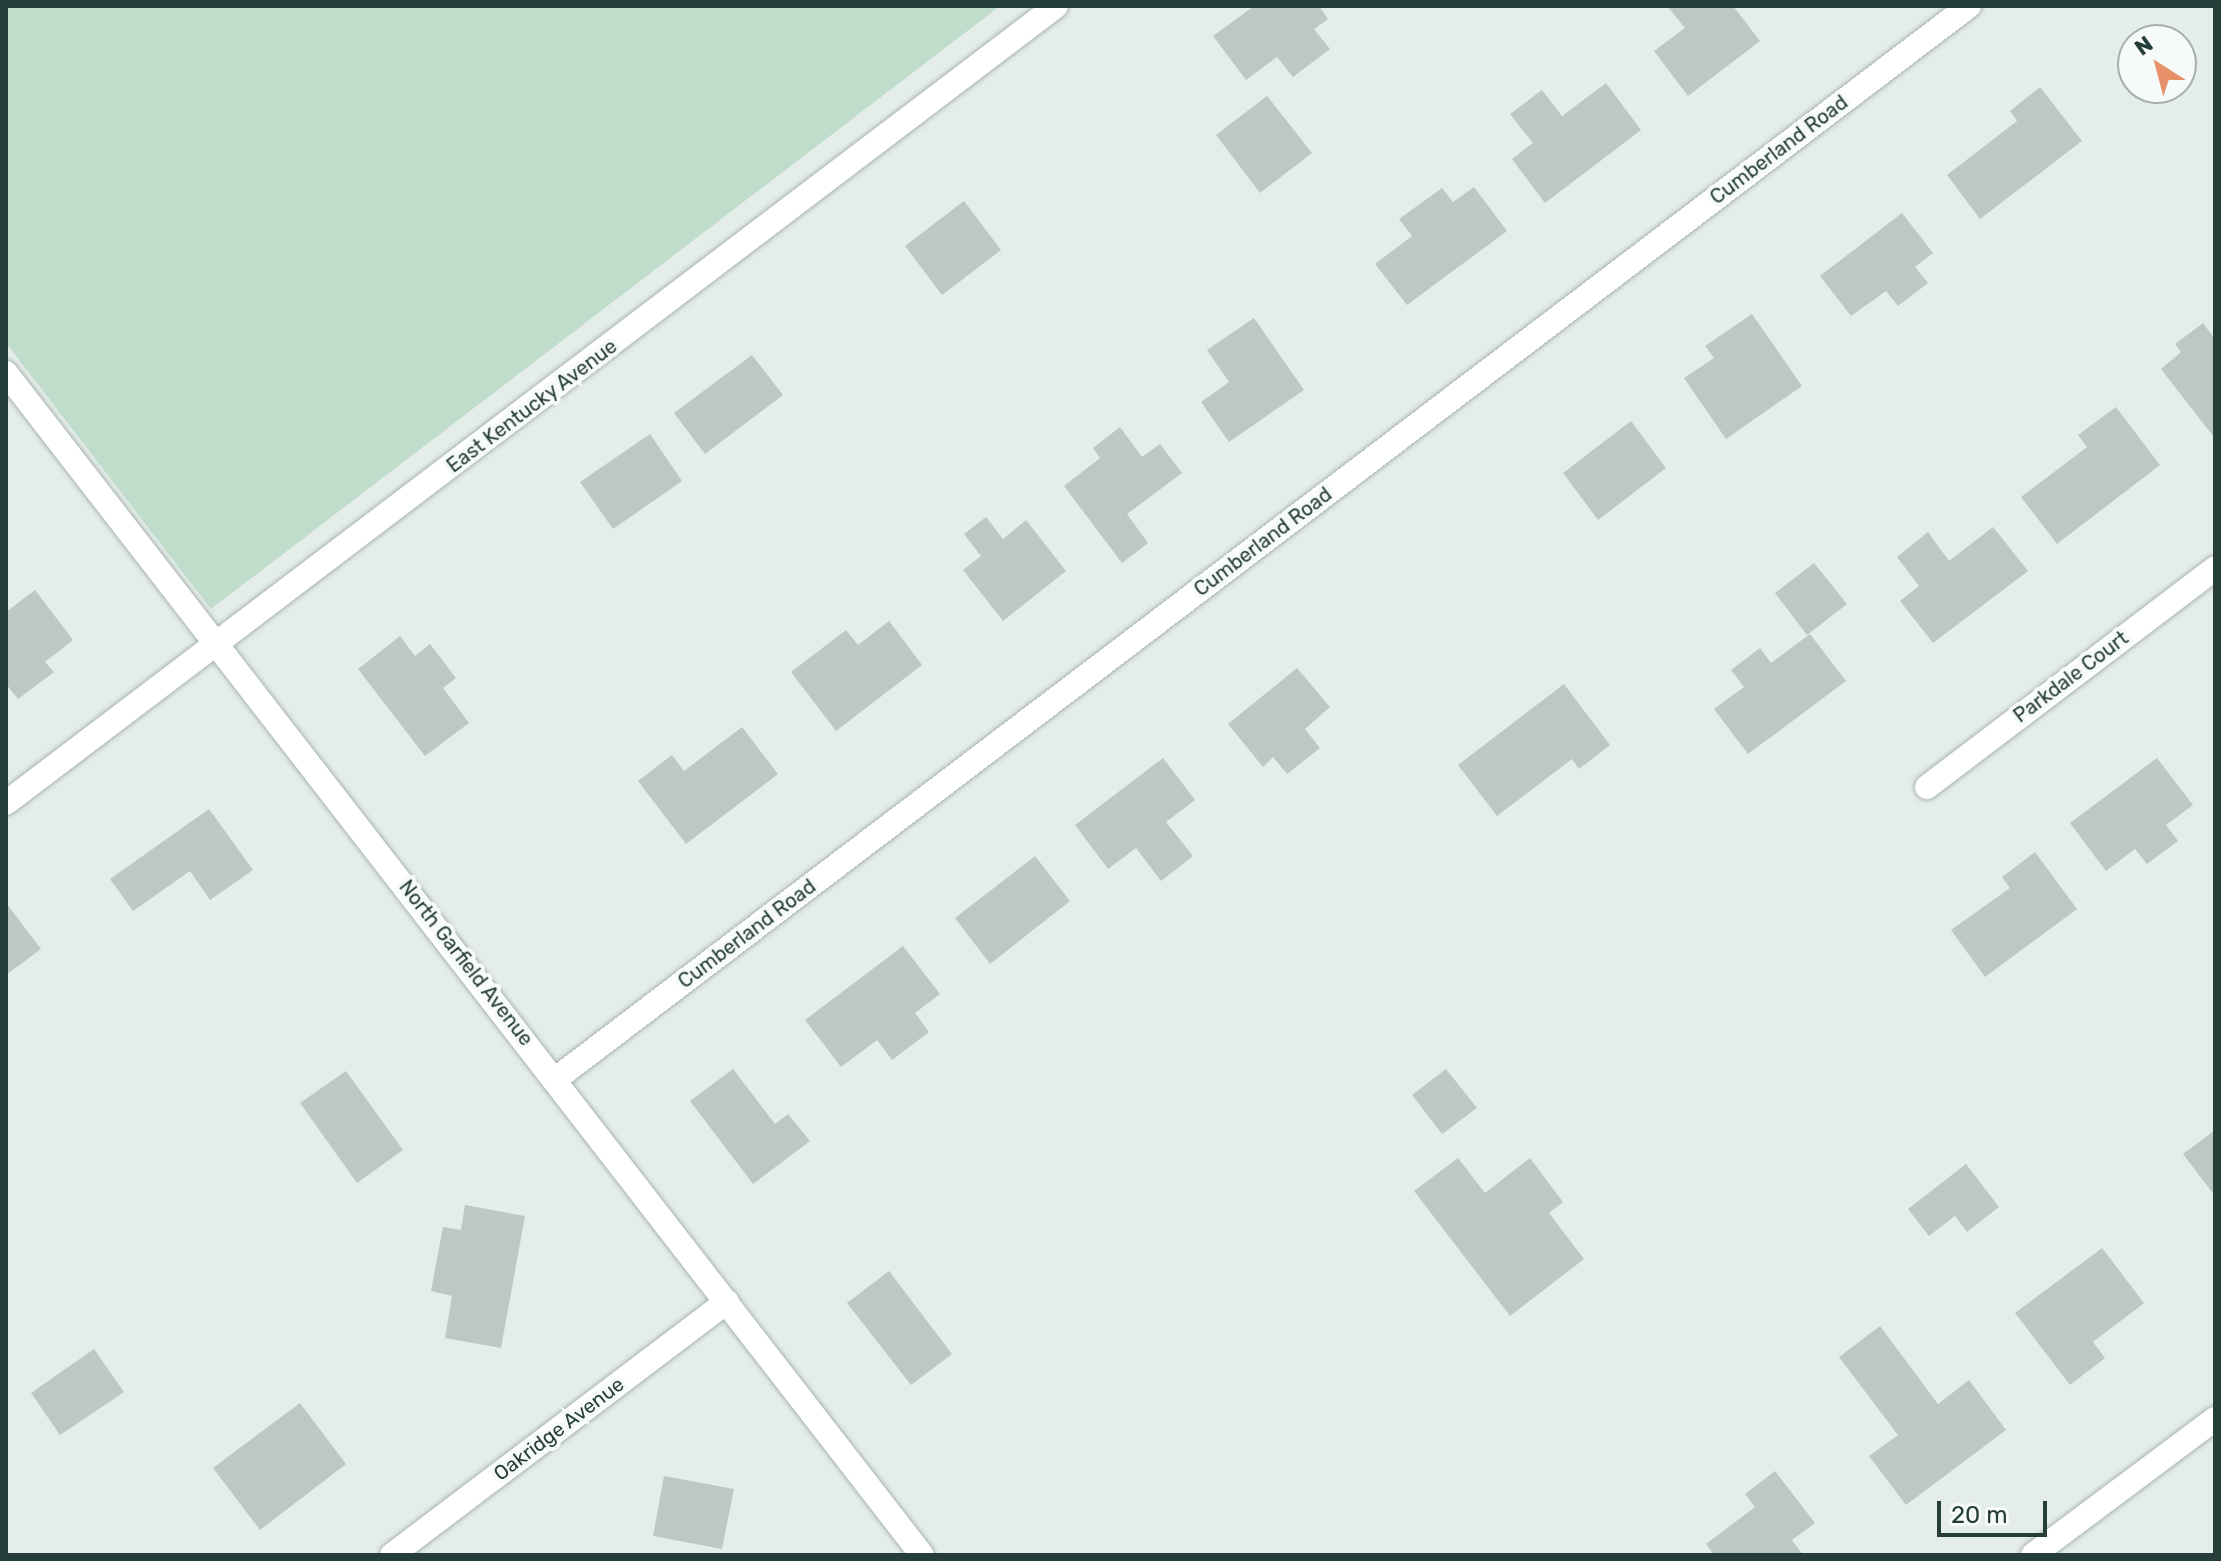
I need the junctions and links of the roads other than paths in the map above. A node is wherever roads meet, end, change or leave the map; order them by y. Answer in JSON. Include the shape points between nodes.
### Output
{"nodes":[{"id":1,"x":1056,"y":6,"type":"edge"},
{"id":2,"x":1969,"y":6,"type":"edge"},
{"id":3,"x":6,"y":373,"type":"edge"},
{"id":4,"x":2215,"y":568,"type":"edge"},
{"id":5,"x":216,"y":647,"type":"junction"},
{"id":6,"x":1927,"y":787,"type":"dead end"},
{"id":7,"x":6,"y":803,"type":"edge"},
{"id":8,"x":557,"y":1078,"type":"junction"},
{"id":9,"x":727,"y":1302,"type":"junction"},
{"id":10,"x":2215,"y":1419,"type":"edge"},
{"id":11,"x":392,"y":1555,"type":"edge"},
{"id":12,"x":922,"y":1555,"type":"edge"},
{"id":13,"x":2033,"y":1555,"type":"edge"}],
"edges":[{"from":1,"to":5,"type":"street","name":"East Kentucky Avenue"},
{"from":2,"to":8,"type":"street","name":"Cumberland Road"},
{"from":3,"to":5,"type":"street","name":"North Garfield Avenue"},
{"from":4,"to":6,"type":"street","name":"Parkdale Court"},
{"from":5,"to":7,"type":"street","name":"East Kentucky Avenue"},
{"from":5,"to":8,"type":"street","name":"North Garfield Avenue"},
{"from":8,"to":9,"type":"street","name":"North Garfield Avenue"},
{"from":9,"to":11,"type":"street","name":"Oakridge Avenue"},
{"from":9,"to":12,"type":"street","name":"North Garfield Avenue"},
{"from":10,"to":13,"type":"street"}]}
